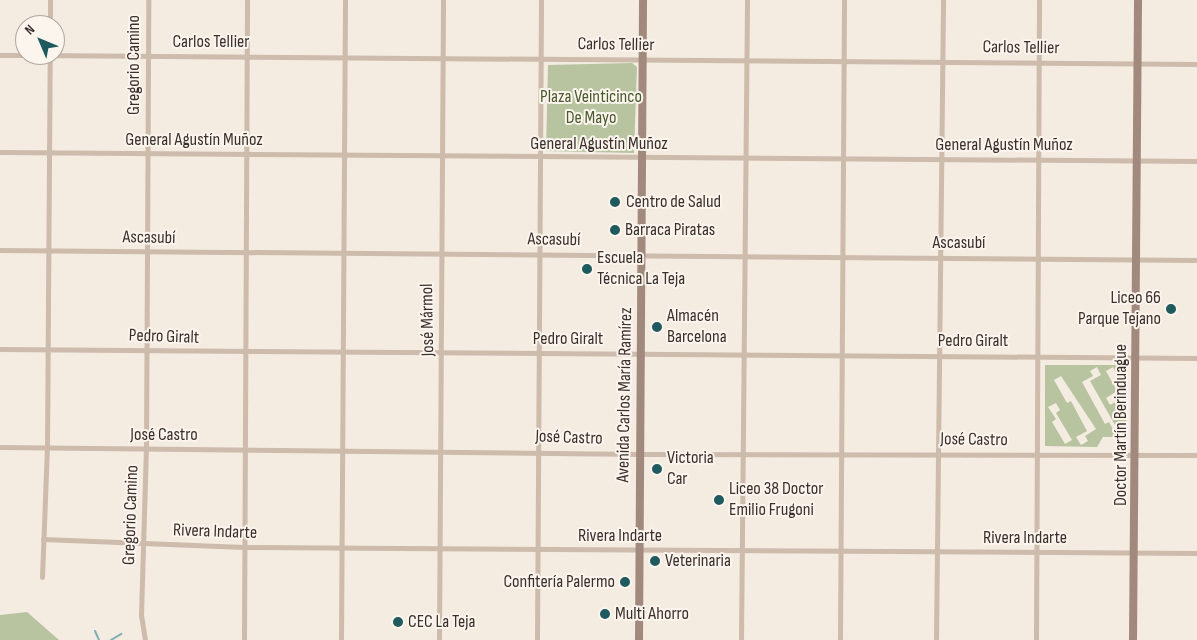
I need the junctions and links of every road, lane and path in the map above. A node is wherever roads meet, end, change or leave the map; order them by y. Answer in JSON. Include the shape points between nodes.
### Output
{"nodes":[{"id":1,"x":50,"y":0,"type":"edge"},
{"id":2,"x":148,"y":0,"type":"edge"},
{"id":3,"x":247,"y":0,"type":"edge"},
{"id":4,"x":345,"y":0,"type":"edge"},
{"id":5,"x":444,"y":0,"type":"edge"},
{"id":6,"x":541,"y":0,"type":"edge"},
{"id":7,"x":643,"y":0,"type":"edge"},
{"id":8,"x":747,"y":0,"type":"edge"},
{"id":9,"x":844,"y":0,"type":"edge"},
{"id":10,"x":943,"y":0,"type":"edge"},
{"id":11,"x":1039,"y":0,"type":"edge"},
{"id":12,"x":1138,"y":0,"type":"edge"},
{"id":13,"x":50,"y":15,"type":"edge"},
{"id":14,"x":0,"y":55,"type":"edge"},
{"id":15,"x":15,"y":55,"type":"edge"},
{"id":16,"x":65,"y":55,"type":"edge"},
{"id":17,"x":148,"y":56,"type":"junction"},
{"id":18,"x":246,"y":56,"type":"junction"},
{"id":19,"x":345,"y":56,"type":"junction"},
{"id":20,"x":444,"y":58,"type":"junction"},
{"id":21,"x":540,"y":58,"type":"junction"},
{"id":22,"x":642,"y":59,"type":"junction"},
{"id":23,"x":746,"y":59,"type":"junction"},
{"id":24,"x":844,"y":60,"type":"junction"},
{"id":25,"x":942,"y":61,"type":"junction"},
{"id":26,"x":1039,"y":62,"type":"junction"},
{"id":27,"x":1138,"y":63,"type":"junction"},
{"id":28,"x":1197,"y":64,"type":"edge"},
{"id":29,"x":50,"y":65,"type":"edge"},
{"id":30,"x":0,"y":152,"type":"edge"},
{"id":31,"x":50,"y":153,"type":"junction"},
{"id":32,"x":146,"y":154,"type":"junction"},
{"id":33,"x":245,"y":154,"type":"junction"},
{"id":34,"x":344,"y":155,"type":"junction"},
{"id":35,"x":441,"y":156,"type":"junction"},
{"id":36,"x":538,"y":157,"type":"junction"},
{"id":37,"x":746,"y":157,"type":"junction"},
{"id":38,"x":843,"y":157,"type":"junction"},
{"id":39,"x":642,"y":158,"type":"junction"},
{"id":40,"x":941,"y":158,"type":"junction"},
{"id":41,"x":1038,"y":159,"type":"junction"},
{"id":42,"x":1136,"y":160,"type":"junction"},
{"id":43,"x":1197,"y":161,"type":"edge"},
{"id":44,"x":49,"y":249,"type":"junction"},
{"id":45,"x":0,"y":250,"type":"edge"},
{"id":46,"x":147,"y":251,"type":"junction"},
{"id":47,"x":244,"y":252,"type":"junction"},
{"id":48,"x":440,"y":253,"type":"junction"},
{"id":49,"x":344,"y":254,"type":"junction"},
{"id":50,"x":539,"y":254,"type":"junction"},
{"id":51,"x":642,"y":256,"type":"junction"},
{"id":52,"x":843,"y":256,"type":"junction"},
{"id":53,"x":940,"y":256,"type":"junction"},
{"id":54,"x":744,"y":257,"type":"junction"},
{"id":55,"x":1038,"y":257,"type":"junction"},
{"id":56,"x":1137,"y":258,"type":"junction"},
{"id":57,"x":1197,"y":260,"type":"edge"},
{"id":58,"x":0,"y":349,"type":"edge"},
{"id":59,"x":47,"y":349,"type":"junction"},
{"id":60,"x":146,"y":350,"type":"junction"},
{"id":61,"x":244,"y":352,"type":"junction"},
{"id":62,"x":343,"y":353,"type":"junction"},
{"id":63,"x":538,"y":353,"type":"junction"},
{"id":64,"x":641,"y":353,"type":"junction"},
{"id":65,"x":744,"y":353,"type":"junction"},
{"id":66,"x":442,"y":354,"type":"junction"},
{"id":67,"x":939,"y":354,"type":"junction"},
{"id":68,"x":1037,"y":354,"type":"junction"},
{"id":69,"x":842,"y":355,"type":"junction"},
{"id":70,"x":1136,"y":356,"type":"junction"},
{"id":71,"x":1197,"y":358,"type":"edge"},
{"id":72,"x":0,"y":447,"type":"edge"},
{"id":73,"x":48,"y":448,"type":"junction"},
{"id":74,"x":146,"y":448,"type":"junction"},
{"id":75,"x":244,"y":449,"type":"junction"},
{"id":76,"x":342,"y":449,"type":"junction"},
{"id":77,"x":440,"y":450,"type":"junction"},
{"id":78,"x":538,"y":451,"type":"junction"},
{"id":79,"x":743,"y":452,"type":"junction"},
{"id":80,"x":842,"y":453,"type":"junction"},
{"id":81,"x":938,"y":453,"type":"junction"},
{"id":82,"x":639,"y":454,"type":"junction"},
{"id":83,"x":1037,"y":454,"type":"junction"},
{"id":84,"x":1135,"y":455,"type":"junction"},
{"id":85,"x":1197,"y":455,"type":"edge"},
{"id":86,"x":43,"y":539,"type":"junction"},
{"id":87,"x":144,"y":542,"type":"junction"},
{"id":88,"x":244,"y":547,"type":"junction"},
{"id":89,"x":440,"y":547,"type":"junction"},
{"id":90,"x":342,"y":548,"type":"junction"},
{"id":91,"x":538,"y":549,"type":"junction"},
{"id":92,"x":640,"y":550,"type":"junction"},
{"id":93,"x":742,"y":550,"type":"junction"},
{"id":94,"x":842,"y":551,"type":"junction"},
{"id":95,"x":937,"y":551,"type":"junction"},
{"id":96,"x":1036,"y":552,"type":"junction"},
{"id":97,"x":1135,"y":553,"type":"junction"},
{"id":98,"x":1197,"y":554,"type":"edge"},
{"id":99,"x":42,"y":577,"type":"dead end"},
{"id":100,"x":145,"y":640,"type":"edge"},
{"id":101,"x":244,"y":640,"type":"edge"},
{"id":102,"x":341,"y":640,"type":"edge"},
{"id":103,"x":439,"y":640,"type":"edge"},
{"id":104,"x":537,"y":640,"type":"edge"},
{"id":105,"x":639,"y":640,"type":"edge"},
{"id":106,"x":741,"y":640,"type":"edge"},
{"id":107,"x":840,"y":640,"type":"edge"},
{"id":108,"x":936,"y":640,"type":"edge"},
{"id":109,"x":1036,"y":640,"type":"edge"},
{"id":110,"x":1133,"y":640,"type":"edge"}],
"edges":[{"from":1,"to":13,"type":"street"},
{"from":2,"to":17,"type":"street","name":"Gregorio Camino"},
{"from":3,"to":18,"type":"street"},
{"from":4,"to":19,"type":"street"},
{"from":5,"to":20,"type":"street","name":"José Mármol"},
{"from":6,"to":21,"type":"street"},
{"from":7,"to":22,"type":"main road","name":"Avenida Carlos María Ramírez"},
{"from":8,"to":23,"type":"street"},
{"from":9,"to":24,"type":"street"},
{"from":10,"to":25,"type":"street"},
{"from":11,"to":26,"type":"street"},
{"from":12,"to":27,"type":"main road","name":"Doctor Martín Berinduague"},
{"from":14,"to":15,"type":"street"},
{"from":16,"to":17,"type":"street","name":"Carlos Tellier"},
{"from":17,"to":18,"type":"street","name":"Carlos Tellier"},
{"from":17,"to":32,"type":"street","name":"Gregorio Camino"},
{"from":18,"to":19,"type":"street","name":"Carlos Tellier"},
{"from":18,"to":33,"type":"street"},
{"from":19,"to":20,"type":"street","name":"Carlos Tellier"},
{"from":19,"to":34,"type":"street"},
{"from":20,"to":21,"type":"street","name":"Carlos Tellier"},
{"from":20,"to":35,"type":"street","name":"José Mármol"},
{"from":21,"to":22,"type":"street","name":"Carlos Tellier"},
{"from":21,"to":36,"type":"street"},
{"from":22,"to":23,"type":"street","name":"Carlos Tellier"},
{"from":22,"to":39,"type":"main road","name":"Avenida Carlos María Ramírez"},
{"from":23,"to":24,"type":"street","name":"Carlos Tellier"},
{"from":23,"to":37,"type":"street"},
{"from":24,"to":25,"type":"street","name":"Carlos Tellier"},
{"from":24,"to":38,"type":"street"},
{"from":25,"to":26,"type":"street","name":"Carlos Tellier"},
{"from":25,"to":40,"type":"street"},
{"from":26,"to":27,"type":"street","name":"Carlos Tellier"},
{"from":26,"to":41,"type":"street"},
{"from":27,"to":28,"type":"street","name":"Carlos Tellier"},
{"from":27,"to":42,"type":"main road","name":"Doctor Martín Berinduague"},
{"from":29,"to":31,"type":"street"},
{"from":30,"to":31,"type":"street","name":"General Agustín Muñoz"},
{"from":31,"to":32,"type":"street","name":"General Agustín Muñoz"},
{"from":31,"to":44,"type":"street"},
{"from":32,"to":33,"type":"street","name":"General Agustín Muñoz"},
{"from":32,"to":46,"type":"street","name":"Gregorio Camino"},
{"from":33,"to":34,"type":"street","name":"General Agustín Muñoz"},
{"from":33,"to":47,"type":"street"},
{"from":34,"to":35,"type":"street","name":"General Agustín Muñoz"},
{"from":34,"to":49,"type":"street"},
{"from":35,"to":36,"type":"street","name":"General Agustín Muñoz"},
{"from":35,"to":48,"type":"street","name":"José Mármol"},
{"from":36,"to":39,"type":"street","name":"General Agustín Muñoz"},
{"from":36,"to":50,"type":"street"},
{"from":37,"to":38,"type":"street","name":"General Agustín Muñoz"},
{"from":37,"to":39,"type":"street","name":"General Agustín Muñoz"},
{"from":37,"to":54,"type":"street"},
{"from":38,"to":40,"type":"street","name":"General Agustín Muñoz"},
{"from":38,"to":52,"type":"street"},
{"from":39,"to":51,"type":"main road","name":"Avenida Carlos María Ramírez"},
{"from":40,"to":41,"type":"street","name":"General Agustín Muñoz"},
{"from":40,"to":53,"type":"street"},
{"from":41,"to":42,"type":"street","name":"General Agustín Muñoz"},
{"from":41,"to":55,"type":"street"},
{"from":42,"to":43,"type":"street","name":"General Agustín Muñoz"},
{"from":42,"to":56,"type":"main road","name":"Doctor Martín Berinduague"},
{"from":44,"to":45,"type":"street","name":"Ascasubí"},
{"from":44,"to":46,"type":"street","name":"Ascasubí"},
{"from":44,"to":59,"type":"street"},
{"from":46,"to":47,"type":"street","name":"Ascasubí"},
{"from":46,"to":60,"type":"street","name":"Gregorio Camino"},
{"from":47,"to":49,"type":"street","name":"Ascasubí"},
{"from":47,"to":61,"type":"street"},
{"from":48,"to":49,"type":"street","name":"Ascasubí"},
{"from":48,"to":50,"type":"street","name":"Ascasubí"},
{"from":48,"to":66,"type":"street","name":"José Mármol"},
{"from":49,"to":62,"type":"street"},
{"from":50,"to":51,"type":"street","name":"Ascasubí"},
{"from":50,"to":63,"type":"street"},
{"from":51,"to":54,"type":"street","name":"Ascasubí"},
{"from":51,"to":64,"type":"main road","name":"Avenida Carlos María Ramírez"},
{"from":52,"to":53,"type":"street","name":"Ascasubí"},
{"from":52,"to":54,"type":"street","name":"Ascasubí"},
{"from":52,"to":69,"type":"street"},
{"from":53,"to":55,"type":"street","name":"Ascasubí"},
{"from":53,"to":67,"type":"street"},
{"from":54,"to":65,"type":"street"},
{"from":55,"to":56,"type":"street","name":"Ascasubí"},
{"from":55,"to":68,"type":"street"},
{"from":56,"to":57,"type":"street","name":"Ascasubí"},
{"from":56,"to":70,"type":"main road","name":"Doctor Martín Berinduague"},
{"from":58,"to":59,"type":"street","name":"Pedro Giralt"},
{"from":59,"to":60,"type":"street","name":"Pedro Giralt"},
{"from":59,"to":73,"type":"street"},
{"from":60,"to":61,"type":"street","name":"Pedro Giralt"},
{"from":60,"to":74,"type":"street","name":"Gregorio Camino"},
{"from":61,"to":62,"type":"street","name":"Pedro Giralt"},
{"from":61,"to":75,"type":"street"},
{"from":62,"to":66,"type":"street","name":"Pedro Giralt"},
{"from":62,"to":76,"type":"street"},
{"from":63,"to":64,"type":"street","name":"Pedro Giralt"},
{"from":63,"to":66,"type":"street","name":"Pedro Giralt"},
{"from":63,"to":78,"type":"street"},
{"from":64,"to":65,"type":"street","name":"Pedro Giralt"},
{"from":64,"to":82,"type":"main road","name":"Avenida Carlos María Ramírez"},
{"from":65,"to":69,"type":"street","name":"Pedro Giralt"},
{"from":65,"to":79,"type":"street"},
{"from":66,"to":77,"type":"street","name":"José Mármol"},
{"from":67,"to":68,"type":"street","name":"Pedro Giralt"},
{"from":67,"to":69,"type":"street","name":"Pedro Giralt"},
{"from":67,"to":81,"type":"street"},
{"from":68,"to":70,"type":"street","name":"Pedro Giralt"},
{"from":68,"to":83,"type":"street"},
{"from":69,"to":80,"type":"street"},
{"from":70,"to":71,"type":"street","name":"Pedro Giralt"},
{"from":70,"to":84,"type":"main road","name":"Doctor Martín Berinduague"},
{"from":72,"to":73,"type":"street","name":"José Castro"},
{"from":73,"to":74,"type":"street","name":"José Castro"},
{"from":73,"to":86,"type":"street"},
{"from":74,"to":75,"type":"street","name":"José Castro"},
{"from":74,"to":87,"type":"street","name":"Gregorio Camino"},
{"from":75,"to":76,"type":"street","name":"José Castro"},
{"from":75,"to":88,"type":"street"},
{"from":76,"to":77,"type":"street","name":"José Castro"},
{"from":76,"to":90,"type":"street"},
{"from":77,"to":78,"type":"street","name":"José Castro"},
{"from":77,"to":89,"type":"street","name":"José Mármol"},
{"from":78,"to":82,"type":"street","name":"José Castro"},
{"from":78,"to":91,"type":"street"},
{"from":79,"to":80,"type":"street","name":"José Castro"},
{"from":79,"to":82,"type":"street","name":"José Castro"},
{"from":79,"to":93,"type":"street"},
{"from":80,"to":81,"type":"street","name":"José Castro"},
{"from":80,"to":94,"type":"street"},
{"from":81,"to":83,"type":"street","name":"José Castro"},
{"from":81,"to":95,"type":"street"},
{"from":82,"to":92,"type":"main road","name":"Avenida Carlos María Ramírez"},
{"from":83,"to":84,"type":"street","name":"José Castro"},
{"from":83,"to":96,"type":"street"},
{"from":84,"to":85,"type":"street","name":"José Castro"},
{"from":84,"to":97,"type":"main road","name":"Doctor Martín Berinduague"},
{"from":86,"to":87,"type":"street","name":"Rivera Indarte"},
{"from":86,"to":99,"type":"street"},
{"from":87,"to":88,"type":"street","name":"Rivera Indarte"},
{"from":87,"to":100,"type":"street","name":"Gregorio Camino","via":[[141,615]]},
{"from":88,"to":90,"type":"street","name":"Rivera Indarte"},
{"from":88,"to":101,"type":"street"},
{"from":89,"to":90,"type":"street","name":"Rivera Indarte"},
{"from":89,"to":91,"type":"street","name":"Rivera Indarte"},
{"from":89,"to":103,"type":"street","name":"José Mármol"},
{"from":90,"to":102,"type":"street"},
{"from":91,"to":92,"type":"street","name":"Rivera Indarte"},
{"from":91,"to":104,"type":"street"},
{"from":92,"to":93,"type":"street","name":"Rivera Indarte"},
{"from":92,"to":105,"type":"main road","name":"Avenida Carlos María Ramírez"},
{"from":93,"to":94,"type":"street","name":"Rivera Indarte"},
{"from":93,"to":106,"type":"street"},
{"from":94,"to":95,"type":"street","name":"Rivera Indarte"},
{"from":94,"to":107,"type":"street"},
{"from":95,"to":96,"type":"street","name":"Rivera Indarte"},
{"from":95,"to":108,"type":"street"},
{"from":96,"to":97,"type":"street","name":"Rivera Indarte"},
{"from":96,"to":109,"type":"street"},
{"from":97,"to":98,"type":"street","name":"Rivera Indarte"},
{"from":97,"to":110,"type":"main road","name":"Doctor Martín Berinduague"}]}
